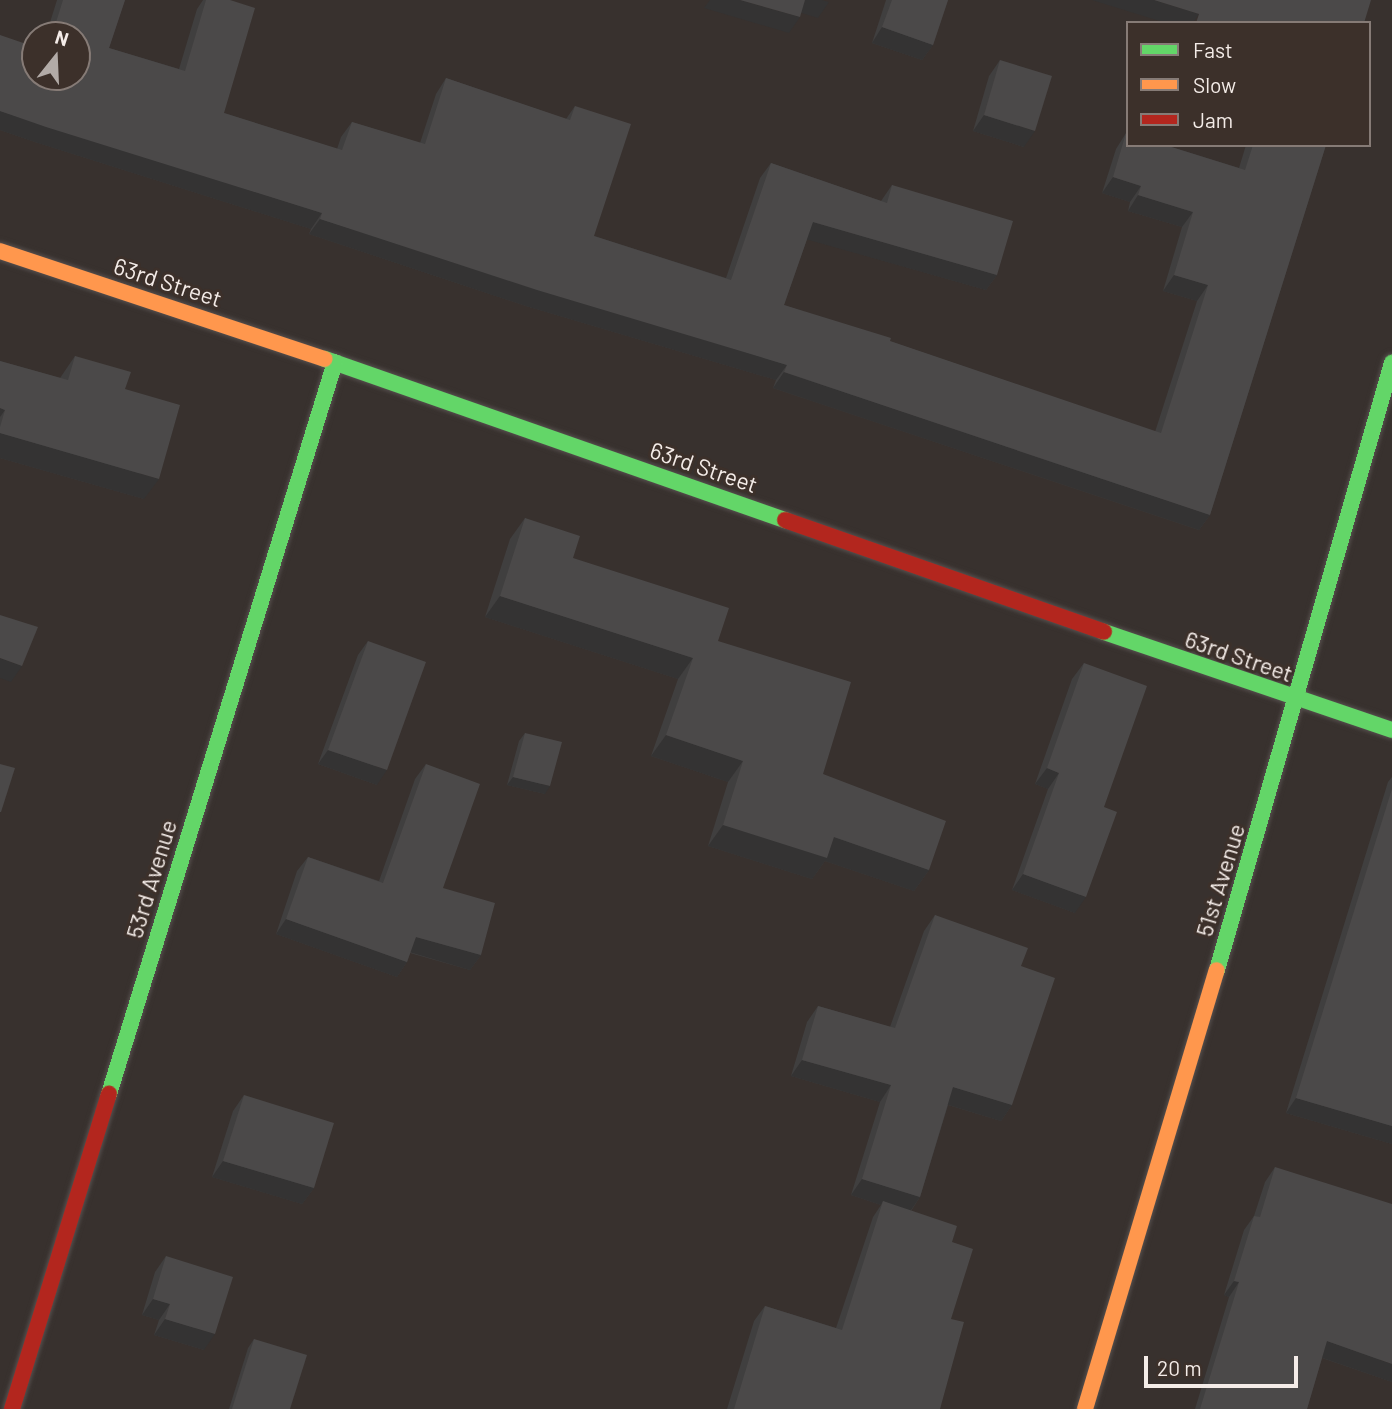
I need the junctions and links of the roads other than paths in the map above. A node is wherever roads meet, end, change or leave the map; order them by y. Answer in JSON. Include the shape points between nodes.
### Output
{"nodes":[{"id":1,"x":0,"y":251,"type":"edge"},
{"id":2,"x":335,"y":362,"type":"junction"},
{"id":3,"x":1392,"y":363,"type":"edge"},
{"id":4,"x":1298,"y":701,"type":"junction"},
{"id":5,"x":1392,"y":730,"type":"edge"},
{"id":6,"x":12,"y":1409,"type":"edge"},
{"id":7,"x":1085,"y":1409,"type":"edge"}],
"edges":[{"from":1,"to":2,"type":"street","name":"63rd Street"},
{"from":2,"to":4,"type":"street","name":"63rd Street"},
{"from":2,"to":6,"type":"street","name":"53rd Avenue"},
{"from":3,"to":4,"type":"street","name":"51st Avenue"},
{"from":4,"to":5,"type":"street","name":"63rd Street"},
{"from":4,"to":7,"type":"street","name":"51st Avenue"}]}
